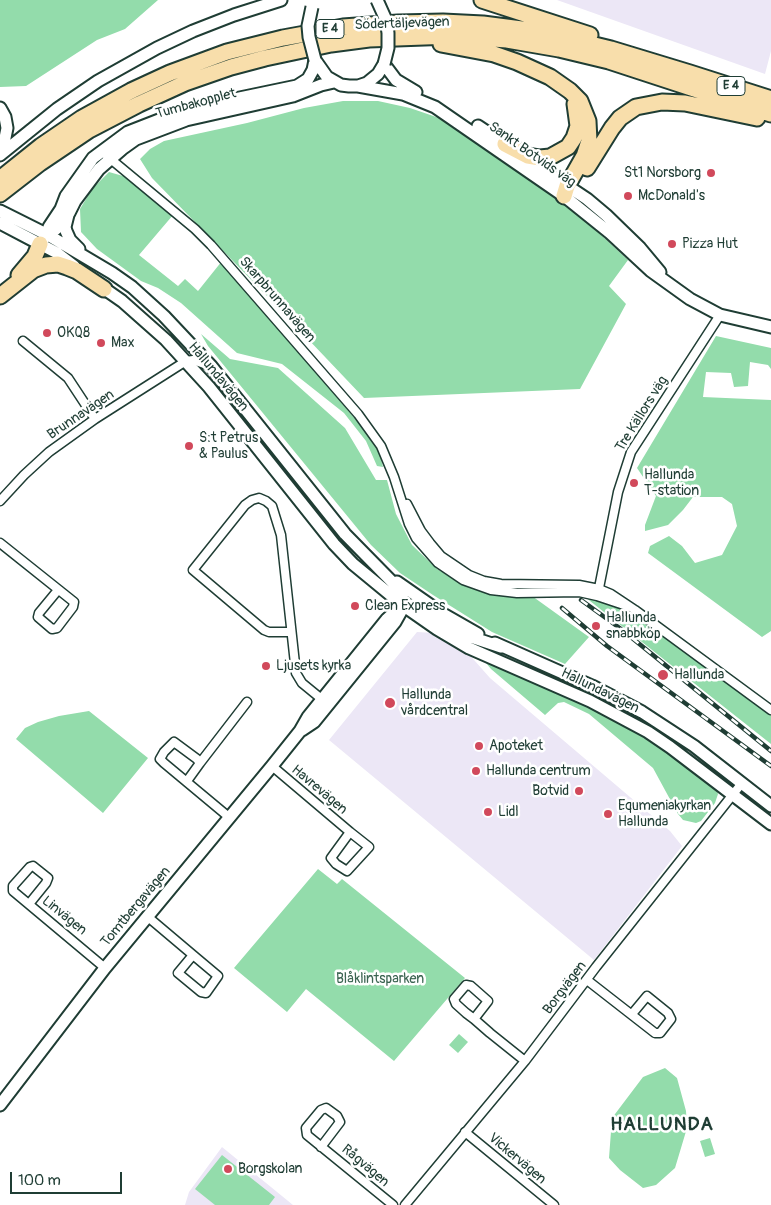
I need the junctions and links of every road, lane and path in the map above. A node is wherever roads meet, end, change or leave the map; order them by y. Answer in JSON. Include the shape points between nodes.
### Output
{"nodes":[{"id":1,"x":291,"y":0,"type":"edge"},
{"id":2,"x":377,"y":0,"type":"edge"},
{"id":3,"x":482,"y":0,"type":"edge"},
{"id":4,"x":278,"y":1,"type":"edge"},
{"id":5,"x":314,"y":4,"type":"edge"},
{"id":6,"x":403,"y":37,"type":"junction"},
{"id":7,"x":384,"y":64,"type":"junction"},
{"id":8,"x":317,"y":67,"type":"junction"},
{"id":9,"x":690,"y":73,"type":"junction"},
{"id":10,"x":334,"y":82,"type":"junction"},
{"id":11,"x":358,"y":86,"type":"junction"},
{"id":12,"x":570,"y":91,"type":"junction"},
{"id":13,"x":771,"y":99,"type":"edge"},
{"id":14,"x":0,"y":108,"type":"edge"},
{"id":15,"x":771,"y":114,"type":"edge"},
{"id":16,"x":771,"y":121,"type":"edge"},
{"id":17,"x":505,"y":144,"type":"junction"},
{"id":18,"x":0,"y":148,"type":"edge"},
{"id":19,"x":0,"y":155,"type":"edge"},
{"id":20,"x":106,"y":155,"type":"junction"},
{"id":21,"x":0,"y":178,"type":"edge"},
{"id":22,"x":568,"y":191,"type":"junction"},
{"id":23,"x":0,"y":194,"type":"edge"},
{"id":24,"x":66,"y":196,"type":"junction"},
{"id":25,"x":0,"y":211,"type":"edge"},
{"id":26,"x":69,"y":213,"type":"junction"},
{"id":27,"x":4,"y":225,"type":"edge"},
{"id":28,"x":30,"y":225,"type":"junction"},
{"id":29,"x":44,"y":239,"type":"junction"},
{"id":30,"x":110,"y":272,"type":"junction"},
{"id":31,"x":104,"y":288,"type":"junction"},
{"id":32,"x":4,"y":292,"type":"edge"},
{"id":33,"x":720,"y":315,"type":"junction"},
{"id":34,"x":771,"y":327,"type":"edge"},
{"id":35,"x":188,"y":340,"type":"junction"},
{"id":36,"x":23,"y":341,"type":"dead end"},
{"id":37,"x":186,"y":361,"type":"junction"},
{"id":38,"x":211,"y":366,"type":"junction"},
{"id":39,"x":95,"y":419,"type":"junction"},
{"id":40,"x":0,"y":501,"type":"edge"},
{"id":41,"x":0,"y":543,"type":"edge"},
{"id":42,"x":353,"y":564,"type":"junction"},
{"id":43,"x":382,"y":570,"type":"junction"},
{"id":44,"x":58,"y":590,"type":"junction"},
{"id":45,"x":598,"y":592,"type":"junction"},
{"id":46,"x":404,"y":606,"type":"junction"},
{"id":47,"x":391,"y":621,"type":"junction"},
{"id":48,"x":436,"y":630,"type":"junction"},
{"id":49,"x":291,"y":632,"type":"junction"},
{"id":50,"x":501,"y":647,"type":"junction"},
{"id":51,"x":247,"y":702,"type":"dead end"},
{"id":52,"x":325,"y":702,"type":"junction"},
{"id":53,"x":771,"y":710,"type":"edge"},
{"id":54,"x":200,"y":763,"type":"junction"},
{"id":55,"x":272,"y":766,"type":"junction"},
{"id":56,"x":187,"y":781,"type":"junction"},
{"id":57,"x":742,"y":783,"type":"junction"},
{"id":58,"x":733,"y":795,"type":"junction"},
{"id":59,"x":771,"y":806,"type":"edge"},
{"id":60,"x":230,"y":818,"type":"junction"},
{"id":61,"x":771,"y":824,"type":"edge"},
{"id":62,"x":350,"y":832,"type":"junction"},
{"id":63,"x":29,"y":904,"type":"junction"},
{"id":64,"x":148,"y":917,"type":"junction"},
{"id":65,"x":193,"y":955,"type":"junction"},
{"id":66,"x":105,"y":968,"type":"junction"},
{"id":67,"x":587,"y":980,"type":"junction"},
{"id":68,"x":632,"y":1014,"type":"junction"},
{"id":69,"x":474,"y":1019,"type":"junction"},
{"id":70,"x":525,"y":1061,"type":"junction"},
{"id":71,"x":0,"y":1105,"type":"edge"},
{"id":72,"x":465,"y":1132,"type":"junction"},
{"id":73,"x":321,"y":1147,"type":"junction"},
{"id":74,"x":393,"y":1205,"type":"edge"},
{"id":75,"x":405,"y":1205,"type":"edge"},
{"id":76,"x":554,"y":1205,"type":"edge"}],
"edges":[{"from":1,"to":4,"type":"main road"},
{"from":2,"to":7,"type":"main road","bridge":true,"via":[[388,33]]},
{"from":3,"to":9,"type":"highway","via":[[642,52]]},
{"from":4,"to":19,"type":"main road","via":[[193,31],[148,52],[65,103]]},
{"from":5,"to":8,"type":"main road","bridge":true,"via":[[309,31],[310,48]]},
{"from":6,"to":12,"type":"highway","via":[[494,54],[538,70]]},
{"from":6,"to":15,"type":"highway","number":"E 4","via":[[507,40],[559,49],[609,61]]},
{"from":6,"to":23,"type":"highway","number":"E 4","via":[[331,44],[230,67],[185,83],[89,130]]},
{"from":7,"to":11,"type":"main road","via":[[373,78]]},
{"from":7,"to":17,"type":"main road","name":"Sankt Botvids väg","via":[[402,85],[448,108]]},
{"from":8,"to":10,"type":"main road"},
{"from":8,"to":20,"type":"main road","name":"Tumbakopplet","via":[[308,79],[297,86],[187,110],[128,132]]},
{"from":9,"to":13,"type":"highway","name":"Södertäljevägen","number":"E 4"},
{"from":9,"to":21,"type":"highway","name":"Södertäljevägen","number":"E 4","via":[[611,49],[501,26],[443,22],[343,27],[227,52],[131,90],[82,118]]},
{"from":10,"to":11,"type":"main road","name":"Sankt Botvids väg"},
{"from":10,"to":20,"type":"main road","name":"Tumbakopplet","via":[[293,96],[200,116],[136,139]]},
{"from":11,"to":22,"type":"main road","name":"Sankt Botvids väg","via":[[403,94],[435,107]]},
{"from":12,"to":17,"type":"highway","via":[[576,104],[578,126],[568,147],[550,157],[540,158],[528,156]]},
{"from":12,"to":22,"type":"highway","via":[[580,101],[590,130],[587,151]]},
{"from":14,"to":18,"type":"main road","via":[[7,128]]},
{"from":16,"to":22,"type":"highway","via":[[685,103],[662,102],[636,107],[620,118]]},
{"from":17,"to":22,"type":"main road","name":"Sankt Botvids väg"},
{"from":20,"to":24,"type":"main road","name":"Tumbakopplet","via":[[93,158]]},
{"from":20,"to":26,"type":"main road","name":"Tumbakopplet"},
{"from":20,"to":45,"type":"street","name":"Skarpbrunnavägen","via":[[195,229],[224,258],[358,414],[381,446],[421,531],[441,556],[468,575],[484,581],[579,584]]},
{"from":22,"to":33,"type":"main road","name":"Sankt Botvids väg","via":[[651,272],[690,300]]},
{"from":24,"to":28,"type":"main road","name":"Tumbakopplet","via":[[44,223]]},
{"from":24,"to":29,"type":"main road","name":"Tumbakopplet"},
{"from":25,"to":28,"type":"main road","name":"Hallundavägen"},
{"from":26,"to":29,"type":"main road","name":"Tumbakopplet"},
{"from":26,"to":30,"type":"main road","via":[[65,227],[70,240]]},
{"from":27,"to":29,"type":"main road","name":"Hallundavägen"},
{"from":28,"to":29,"type":"main road","name":"Hallundavägen"},
{"from":29,"to":30,"type":"main road","name":"Hallundavägen"},
{"from":29,"to":31,"type":"main road","name":"Hallundavägen","via":[[57,253]]},
{"from":29,"to":32,"type":"highway","via":[[35,256]]},
{"from":30,"to":35,"type":"main road","name":"Hallundavägen","via":[[148,301]]},
{"from":31,"to":32,"type":"highway","via":[[77,271],[58,264],[33,270]]},
{"from":31,"to":37,"type":"main road","name":"Hallundavägen","via":[[146,320]]},
{"from":33,"to":34,"type":"main road","name":"Sankt Botvids väg"},
{"from":33,"to":45,"type":"street","name":"Tre Källors väg","via":[[631,452],[618,492]]},
{"from":35,"to":37,"type":"street"},
{"from":35,"to":38,"type":"main road","name":"Hallundavägen"},
{"from":36,"to":39,"type":"street","via":[[68,378]]},
{"from":37,"to":38,"type":"street"},
{"from":37,"to":39,"type":"street","name":"Brunnavägen"},
{"from":37,"to":42,"type":"main road","name":"Hallundavägen"},
{"from":38,"to":43,"type":"main road","name":"Hallundavägen","via":[[345,534]]},
{"from":39,"to":40,"type":"street","name":"Brunnavägen","via":[[49,452]]},
{"from":41,"to":44,"type":"street"},
{"from":42,"to":46,"type":"main road","name":"Hallundavägen"},
{"from":42,"to":47,"type":"main road","via":[[386,598]]},
{"from":43,"to":46,"type":"main road","name":"Hallundavägen","via":[[401,591]]},
{"from":43,"to":50,"type":"main road","name":"Hallundavägen","via":[[443,614]]},
{"from":44,"to":44,"type":"street","via":[[74,602],[57,628],[52,629],[38,617]]},
{"from":45,"to":53,"type":"street","name":"Skarpbrunnavägen","via":[[611,594]]},
{"from":46,"to":47,"type":"main road","name":"Tomtbergavägen"},
{"from":46,"to":48,"type":"main road","name":"Hallundavägen"},
{"from":46,"to":50,"type":"main road","name":"Hallundavägen","via":[[414,605],[462,634]]},
{"from":47,"to":48,"type":"main road","via":[[417,618]]},
{"from":47,"to":52,"type":"main road","name":"Tomtbergavägen"},
{"from":48,"to":58,"type":"main road","name":"Hallundavägen","via":[[624,718],[670,747]]},
{"from":49,"to":49,"type":"street","via":[[281,535],[272,506],[259,498],[246,505],[193,570],[264,630]]},
{"from":49,"to":52,"type":"street","via":[[296,673],[302,683]]},
{"from":50,"to":57,"type":"main road","name":"Hallundavägen","via":[[592,686],[642,712]]},
{"from":51,"to":54,"type":"street"},
{"from":52,"to":55,"type":"main road","name":"Tomtbergavägen","via":[[308,717]]},
{"from":54,"to":56,"type":"street"},
{"from":54,"to":56,"type":"street","via":[[174,742],[164,752],[160,759]]},
{"from":55,"to":60,"type":"main road","name":"Tomtbergavägen"},
{"from":55,"to":62,"type":"street","name":"Havrevägen"},
{"from":56,"to":60,"type":"street"},
{"from":57,"to":58,"type":"street","name":"Borgvägen"},
{"from":57,"to":59,"type":"main road","name":"Hallundavägen"},
{"from":58,"to":61,"type":"main road","name":"Hallundavägen"},
{"from":58,"to":67,"type":"street","name":"Borgvägen"},
{"from":60,"to":64,"type":"main road","name":"Tomtbergavägen"},
{"from":62,"to":62,"type":"street","name":"Havrevägen","via":[[331,858],[347,871],[369,847]]},
{"from":63,"to":63,"type":"street","name":"Linvägen","via":[[13,888],[33,866],[48,878]]},
{"from":63,"to":66,"type":"street","name":"Linvägen"},
{"from":64,"to":65,"type":"street"},
{"from":64,"to":66,"type":"main road","name":"Tomtbergavägen"},
{"from":65,"to":65,"type":"street","via":[[178,973],[206,993],[218,976]]},
{"from":66,"to":71,"type":"main road","name":"Tomtbergavägen"},
{"from":67,"to":68,"type":"street"},
{"from":67,"to":70,"type":"street","name":"Borgvägen"},
{"from":68,"to":68,"type":"street","via":[[647,996],[671,1019],[660,1033],[655,1033]]},
{"from":69,"to":69,"type":"street","via":[[488,1001],[466,985],[454,1002]]},
{"from":69,"to":70,"type":"street"},
{"from":70,"to":72,"type":"street","name":"Borgvägen"},
{"from":72,"to":75,"type":"street","name":"Borgvägen"},
{"from":72,"to":76,"type":"street","name":"Vickervägen"},
{"from":73,"to":73,"type":"street","name":"Rågvägen","via":[[340,1122],[338,1116],[326,1108],[306,1131]]},
{"from":73,"to":74,"type":"street","name":"Rågvägen"}]}
